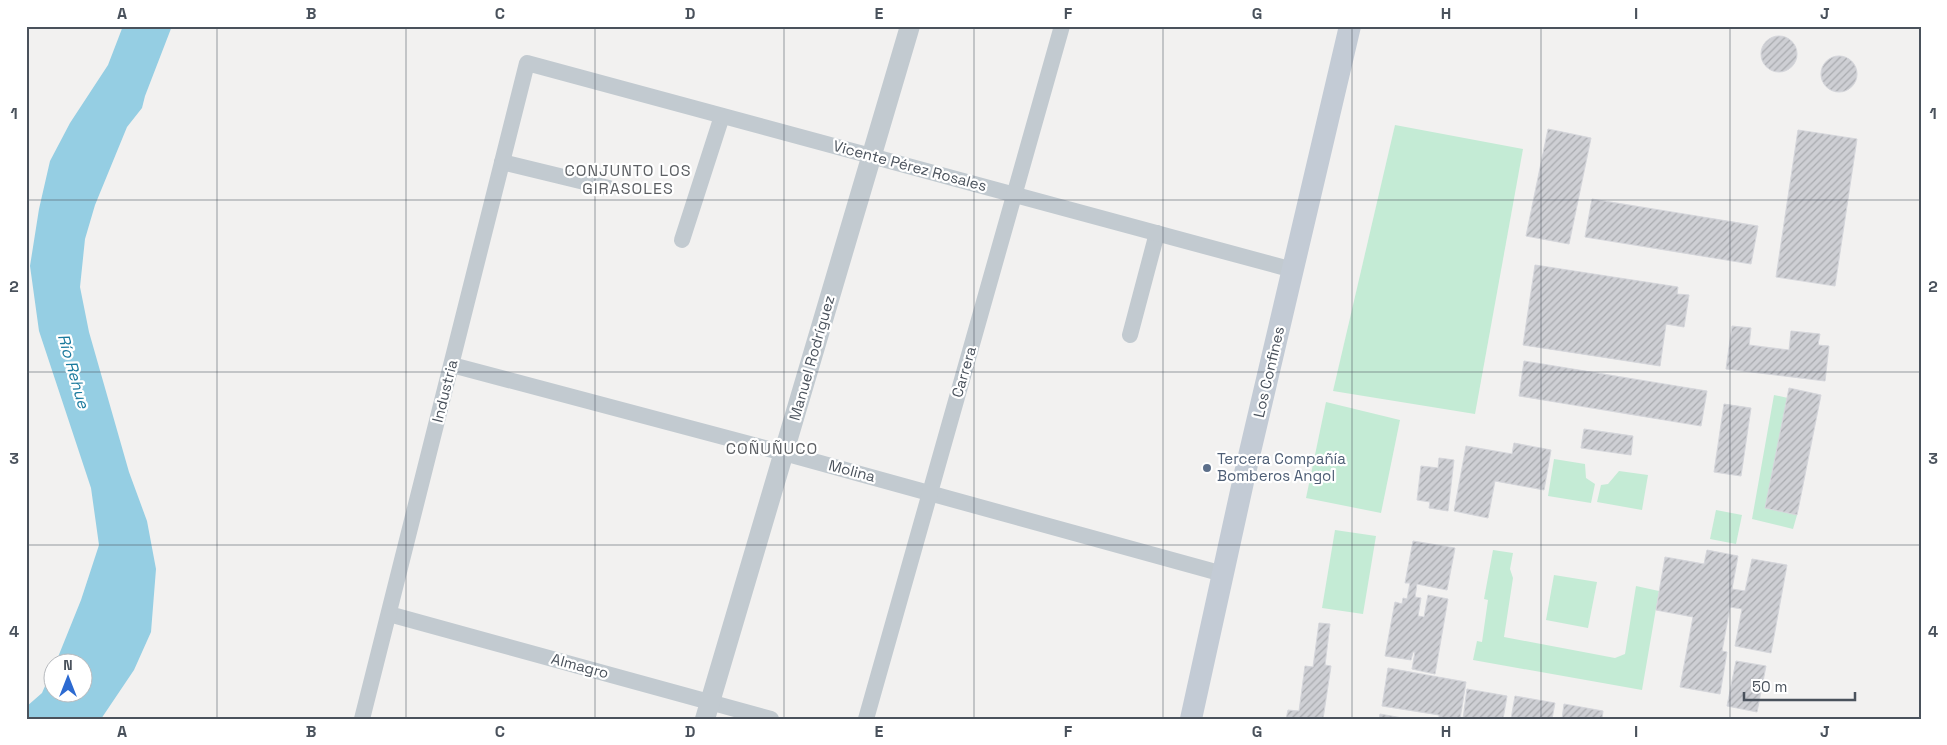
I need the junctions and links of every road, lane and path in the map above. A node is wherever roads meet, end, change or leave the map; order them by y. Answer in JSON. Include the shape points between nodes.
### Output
{"nodes":[{"id":1,"x":910,"y":26,"type":"edge"},
{"id":2,"x":1062,"y":26,"type":"edge"},
{"id":3,"x":1350,"y":26,"type":"edge"},
{"id":4,"x":527,"y":63,"type":"joint"},
{"id":5,"x":722,"y":116,"type":"junction"},
{"id":6,"x":872,"y":156,"type":"junction"},
{"id":7,"x":502,"y":162,"type":"junction"},
{"id":8,"x":608,"y":188,"type":"dead end"},
{"id":9,"x":1014,"y":194,"type":"junction"},
{"id":10,"x":1158,"y":233,"type":"junction"},
{"id":11,"x":682,"y":240,"type":"dead end"},
{"id":12,"x":1293,"y":270,"type":"junction"},
{"id":13,"x":1130,"y":335,"type":"dead end"},
{"id":14,"x":452,"y":365,"type":"junction"},
{"id":15,"x":784,"y":452,"type":"junction"},
{"id":16,"x":930,"y":493,"type":"junction"},
{"id":17,"x":1223,"y":574,"type":"junction"},
{"id":18,"x":389,"y":614,"type":"junction"},
{"id":19,"x":708,"y":710,"type":"edge"},
{"id":20,"x":362,"y":719,"type":"edge"},
{"id":21,"x":771,"y":719,"type":"edge"},
{"id":22,"x":866,"y":719,"type":"edge"},
{"id":23,"x":1190,"y":719,"type":"edge"}],
"edges":[{"from":1,"to":6,"type":"street","name":"Manuel Rodríguez"},
{"from":2,"to":9,"type":"street","name":"Carrera"},
{"from":3,"to":12,"type":"main road","name":"Los Confines"},
{"from":4,"to":5,"type":"street","name":"Vicente Pérez Rosales"},
{"from":4,"to":7,"type":"street","name":"Industria"},
{"from":5,"to":6,"type":"street","name":"Vicente Pérez Rosales"},
{"from":5,"to":11,"type":"street"},
{"from":6,"to":9,"type":"street","name":"Vicente Pérez Rosales"},
{"from":6,"to":15,"type":"street","name":"Manuel Rodríguez"},
{"from":7,"to":8,"type":"street"},
{"from":7,"to":14,"type":"street","name":"Industria"},
{"from":9,"to":10,"type":"street","name":"Vicente Pérez Rosales"},
{"from":9,"to":16,"type":"street","name":"Carrera"},
{"from":10,"to":12,"type":"street","name":"Vicente Pérez Rosales"},
{"from":10,"to":13,"type":"street"},
{"from":12,"to":17,"type":"main road","name":"Los Confines"},
{"from":14,"to":15,"type":"street","name":"Molina"},
{"from":14,"to":18,"type":"street","name":"Industria"},
{"from":15,"to":16,"type":"street","name":"Molina"},
{"from":15,"to":19,"type":"street","name":"Manuel Rodríguez"},
{"from":16,"to":17,"type":"street","name":"Molina"},
{"from":16,"to":22,"type":"street","name":"Carrera"},
{"from":17,"to":23,"type":"main road","name":"Los Confines"},
{"from":18,"to":19,"type":"street","name":"Almagro"},
{"from":18,"to":20,"type":"street","name":"Industria"},
{"from":19,"to":21,"type":"street","name":"Almagro"}]}
